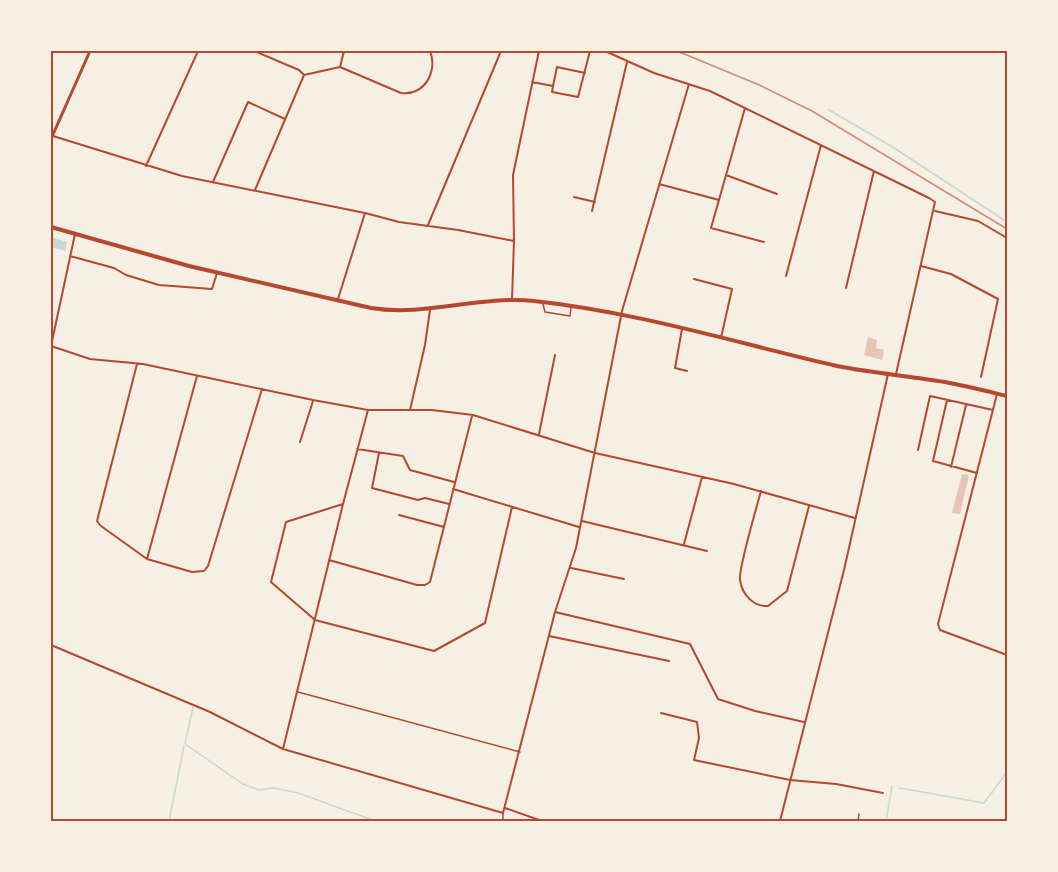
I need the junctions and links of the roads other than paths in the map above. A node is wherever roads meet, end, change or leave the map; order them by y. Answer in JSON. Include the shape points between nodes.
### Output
{"nodes":[{"id":1,"x":90,"y":51,"type":"edge"},
{"id":2,"x":198,"y":51,"type":"edge"},
{"id":3,"x":254,"y":51,"type":"edge"},
{"id":4,"x":344,"y":51,"type":"edge"},
{"id":5,"x":430,"y":51,"type":"edge"},
{"id":6,"x":501,"y":51,"type":"edge"},
{"id":7,"x":539,"y":51,"type":"edge"},
{"id":8,"x":590,"y":51,"type":"edge"},
{"id":9,"x":605,"y":51,"type":"edge"},
{"id":10,"x":627,"y":62,"type":"junction"},
{"id":11,"x":340,"y":67,"type":"junction"},
{"id":12,"x":585,"y":73,"type":"junction"},
{"id":13,"x":304,"y":75,"type":"junction"},
{"id":14,"x":532,"y":82,"type":"junction"},
{"id":15,"x":689,"y":84,"type":"junction"},
{"id":16,"x":553,"y":86,"type":"junction"},
{"id":17,"x":745,"y":108,"type":"junction"},
{"id":18,"x":285,"y":119,"type":"junction"},
{"id":19,"x":52,"y":138,"type":"edge"},
{"id":20,"x":820,"y":145,"type":"junction"},
{"id":21,"x":145,"y":166,"type":"junction"},
{"id":22,"x":874,"y":171,"type":"junction"},
{"id":23,"x":726,"y":175,"type":"junction"},
{"id":24,"x":213,"y":182,"type":"junction"},
{"id":25,"x":659,"y":184,"type":"junction"},
{"id":26,"x":255,"y":190,"type":"junction"},
{"id":27,"x":777,"y":194,"type":"dead end"},
{"id":28,"x":574,"y":197,"type":"dead end"},
{"id":29,"x":719,"y":200,"type":"junction"},
{"id":30,"x":595,"y":202,"type":"junction"},
{"id":31,"x":592,"y":211,"type":"dead end"},
{"id":32,"x":934,"y":211,"type":"junction"},
{"id":33,"x":365,"y":213,"type":"junction"},
{"id":34,"x":428,"y":225,"type":"junction"},
{"id":35,"x":51,"y":227,"type":"edge"},
{"id":36,"x":75,"y":233,"type":"junction"},
{"id":37,"x":1007,"y":238,"type":"edge"},
{"id":38,"x":514,"y":242,"type":"junction"},
{"id":39,"x":764,"y":242,"type":"dead end"},
{"id":40,"x":70,"y":256,"type":"junction"},
{"id":41,"x":921,"y":266,"type":"junction"},
{"id":42,"x":217,"y":273,"type":"junction"},
{"id":43,"x":786,"y":276,"type":"dead end"},
{"id":44,"x":694,"y":279,"type":"dead end"},
{"id":45,"x":846,"y":288,"type":"dead end"},
{"id":46,"x":512,"y":299,"type":"junction"},
{"id":47,"x":338,"y":302,"type":"junction"},
{"id":48,"x":543,"y":302,"type":"junction"},
{"id":49,"x":572,"y":306,"type":"junction"},
{"id":50,"x":430,"y":308,"type":"junction"},
{"id":51,"x":621,"y":315,"type":"junction"},
{"id":52,"x":682,"y":329,"type":"junction"},
{"id":53,"x":721,"y":338,"type":"junction"},
{"id":54,"x":51,"y":346,"type":"edge"},
{"id":55,"x":555,"y":355,"type":"dead end"},
{"id":56,"x":137,"y":364,"type":"junction"},
{"id":57,"x":687,"y":370,"type":"dead end"},
{"id":58,"x":888,"y":374,"type":"junction"},
{"id":59,"x":197,"y":375,"type":"junction"},
{"id":60,"x":895,"y":375,"type":"junction"},
{"id":61,"x":981,"y":377,"type":"dead end"},
{"id":62,"x":262,"y":389,"type":"junction"},
{"id":63,"x":997,"y":394,"type":"junction"},
{"id":64,"x":1007,"y":396,"type":"edge"},
{"id":65,"x":313,"y":400,"type":"junction"},
{"id":66,"x":947,"y":400,"type":"junction"},
{"id":67,"x":966,"y":404,"type":"junction"},
{"id":68,"x":368,"y":410,"type":"junction"},
{"id":69,"x":410,"y":410,"type":"junction"},
{"id":70,"x":993,"y":410,"type":"junction"},
{"id":71,"x":473,"y":415,"type":"junction"},
{"id":72,"x":539,"y":434,"type":"junction"},
{"id":73,"x":300,"y":442,"type":"dead end"},
{"id":74,"x":357,"y":449,"type":"junction"},
{"id":75,"x":918,"y":450,"type":"dead end"},
{"id":76,"x":379,"y":453,"type":"junction"},
{"id":77,"x":595,"y":453,"type":"junction"},
{"id":78,"x":951,"y":467,"type":"junction"},
{"id":79,"x":977,"y":473,"type":"junction"},
{"id":80,"x":702,"y":477,"type":"junction"},
{"id":81,"x":454,"y":482,"type":"junction"},
{"id":82,"x":453,"y":489,"type":"junction"},
{"id":83,"x":760,"y":491,"type":"junction"},
{"id":84,"x":343,"y":504,"type":"junction"},
{"id":85,"x":449,"y":504,"type":"junction"},
{"id":86,"x":809,"y":506,"type":"junction"},
{"id":87,"x":512,"y":507,"type":"junction"},
{"id":88,"x":399,"y":515,"type":"dead end"},
{"id":89,"x":855,"y":518,"type":"junction"},
{"id":90,"x":582,"y":521,"type":"junction"},
{"id":91,"x":444,"y":527,"type":"junction"},
{"id":92,"x":580,"y":527,"type":"junction"},
{"id":93,"x":684,"y":545,"type":"junction"},
{"id":94,"x":707,"y":551,"type":"dead end"},
{"id":95,"x":147,"y":559,"type":"junction"},
{"id":96,"x":329,"y":560,"type":"junction"},
{"id":97,"x":570,"y":568,"type":"junction"},
{"id":98,"x":624,"y":579,"type":"dead end"},
{"id":99,"x":555,"y":612,"type":"junction"},
{"id":100,"x":315,"y":620,"type":"junction"},
{"id":101,"x":549,"y":636,"type":"junction"},
{"id":102,"x":51,"y":645,"type":"edge"},
{"id":103,"x":1007,"y":655,"type":"edge"},
{"id":104,"x":669,"y":662,"type":"dead end"},
{"id":105,"x":297,"y":692,"type":"junction"},
{"id":106,"x":661,"y":713,"type":"dead end"},
{"id":107,"x":804,"y":722,"type":"junction"},
{"id":108,"x":283,"y":749,"type":"junction"},
{"id":109,"x":520,"y":752,"type":"junction"},
{"id":110,"x":790,"y":780,"type":"junction"},
{"id":111,"x":883,"y":793,"type":"dead end"},
{"id":112,"x":505,"y":808,"type":"junction"},
{"id":113,"x":503,"y":813,"type":"junction"},
{"id":114,"x":859,"y":814,"type":"dead end"},
{"id":115,"x":503,"y":821,"type":"edge"},
{"id":116,"x":542,"y":821,"type":"edge"},
{"id":117,"x":780,"y":821,"type":"edge"},
{"id":118,"x":858,"y":821,"type":"edge"}],
"edges":[{"from":1,"to":19,"type":"street"},
{"from":2,"to":21,"type":"street"},
{"from":3,"to":13,"type":"street"},
{"from":4,"to":11,"type":"street"},
{"from":5,"to":11,"type":"street","via":[[433,62],[427,80],[422,89],[411,93],[401,93]]},
{"from":6,"to":34,"type":"street"},
{"from":7,"to":14,"type":"street"},
{"from":8,"to":12,"type":"street"},
{"from":9,"to":10,"type":"street"},
{"from":10,"to":15,"type":"street"},
{"from":10,"to":30,"type":"street"},
{"from":11,"to":13,"type":"street"},
{"from":12,"to":16,"type":"street","via":[[557,67]]},
{"from":12,"to":16,"type":"street","via":[[576,97],[552,92]]},
{"from":13,"to":18,"type":"street"},
{"from":14,"to":16,"type":"street"},
{"from":14,"to":38,"type":"street","via":[[513,175]]},
{"from":15,"to":17,"type":"street"},
{"from":15,"to":25,"type":"street"},
{"from":17,"to":20,"type":"street"},
{"from":17,"to":23,"type":"street"},
{"from":18,"to":24,"type":"street","via":[[248,102]]},
{"from":18,"to":26,"type":"street"},
{"from":19,"to":21,"type":"street"},
{"from":20,"to":22,"type":"street"},
{"from":20,"to":43,"type":"street"},
{"from":21,"to":24,"type":"street"},
{"from":22,"to":32,"type":"street","via":[[929,198],[935,202]]},
{"from":22,"to":45,"type":"street"},
{"from":23,"to":27,"type":"street"},
{"from":23,"to":29,"type":"street"},
{"from":24,"to":26,"type":"street"},
{"from":25,"to":29,"type":"street"},
{"from":25,"to":51,"type":"street"},
{"from":26,"to":33,"type":"street"},
{"from":28,"to":30,"type":"street"},
{"from":29,"to":39,"type":"street","via":[[711,228]]},
{"from":30,"to":31,"type":"street"},
{"from":32,"to":37,"type":"street","via":[[978,221]]},
{"from":32,"to":41,"type":"street"},
{"from":33,"to":34,"type":"street"},
{"from":33,"to":47,"type":"street"},
{"from":34,"to":38,"type":"street"},
{"from":35,"to":36,"type":"main road"},
{"from":36,"to":40,"type":"street"},
{"from":36,"to":42,"type":"main road"},
{"from":38,"to":46,"type":"street"},
{"from":40,"to":42,"type":"street","via":[[170,287],[212,290]]},
{"from":40,"to":54,"type":"street"},
{"from":41,"to":60,"type":"street"},
{"from":41,"to":61,"type":"street","via":[[951,274],[998,299]]},
{"from":42,"to":47,"type":"main road"},
{"from":44,"to":53,"type":"street","via":[[732,289]]},
{"from":46,"to":48,"type":"main road"},
{"from":46,"to":50,"type":"main road"},
{"from":47,"to":50,"type":"main road","via":[[383,310]]},
{"from":48,"to":49,"type":"main road"},
{"from":48,"to":49,"type":"lane","via":[[545,312],[570,316]]},
{"from":49,"to":51,"type":"main road"},
{"from":50,"to":69,"type":"street"},
{"from":51,"to":52,"type":"main road"},
{"from":51,"to":77,"type":"street"},
{"from":52,"to":53,"type":"main road"},
{"from":52,"to":57,"type":"street","via":[[675,368]]},
{"from":53,"to":58,"type":"main road"},
{"from":54,"to":56,"type":"street","via":[[90,359]]},
{"from":55,"to":72,"type":"street"},
{"from":56,"to":59,"type":"street"},
{"from":56,"to":95,"type":"street","via":[[97,521]]},
{"from":58,"to":60,"type":"main road"},
{"from":58,"to":89,"type":"street"},
{"from":59,"to":62,"type":"street"},
{"from":59,"to":95,"type":"street"},
{"from":60,"to":63,"type":"main road"},
{"from":62,"to":65,"type":"street"},
{"from":62,"to":95,"type":"street","via":[[208,566],[197,573]]},
{"from":63,"to":64,"type":"main road"},
{"from":63,"to":70,"type":"street"},
{"from":65,"to":68,"type":"street"},
{"from":65,"to":73,"type":"street"},
{"from":66,"to":67,"type":"street"},
{"from":66,"to":75,"type":"street","via":[[930,396]]},
{"from":66,"to":78,"type":"street","via":[[933,460]]},
{"from":67,"to":70,"type":"street"},
{"from":67,"to":78,"type":"street"},
{"from":68,"to":69,"type":"street"},
{"from":68,"to":74,"type":"street"},
{"from":69,"to":71,"type":"street"},
{"from":70,"to":79,"type":"street"},
{"from":71,"to":72,"type":"street"},
{"from":71,"to":81,"type":"street"},
{"from":72,"to":77,"type":"street"},
{"from":74,"to":76,"type":"street"},
{"from":74,"to":84,"type":"street"},
{"from":76,"to":81,"type":"street","via":[[403,456],[410,470]]},
{"from":76,"to":85,"type":"street","via":[[372,488]]},
{"from":77,"to":80,"type":"street"},
{"from":77,"to":90,"type":"street"},
{"from":78,"to":79,"type":"street"},
{"from":79,"to":103,"type":"street","via":[[938,624],[940,630]]},
{"from":80,"to":83,"type":"street"},
{"from":80,"to":93,"type":"street"},
{"from":81,"to":82,"type":"street"},
{"from":82,"to":85,"type":"street"},
{"from":82,"to":87,"type":"street"},
{"from":83,"to":86,"type":"street"},
{"from":83,"to":86,"type":"street","via":[[739,578],[754,604],[768,606],[787,591]]},
{"from":84,"to":96,"type":"street"},
{"from":84,"to":100,"type":"street","via":[[286,522],[271,582]]},
{"from":85,"to":91,"type":"street"},
{"from":86,"to":89,"type":"street"},
{"from":87,"to":92,"type":"street"},
{"from":87,"to":100,"type":"street","via":[[485,623],[434,651]]},
{"from":88,"to":91,"type":"street"},
{"from":89,"to":107,"type":"street"},
{"from":90,"to":92,"type":"street"},
{"from":90,"to":93,"type":"street"},
{"from":91,"to":96,"type":"street","via":[[430,582],[425,585]]},
{"from":92,"to":97,"type":"street"},
{"from":93,"to":94,"type":"street"},
{"from":96,"to":100,"type":"street"},
{"from":97,"to":98,"type":"street"},
{"from":97,"to":99,"type":"street"},
{"from":99,"to":101,"type":"street"},
{"from":99,"to":107,"type":"street","via":[[690,644],[718,699]]},
{"from":100,"to":105,"type":"street"},
{"from":101,"to":104,"type":"street"},
{"from":101,"to":109,"type":"street"},
{"from":102,"to":108,"type":"street","via":[[210,712]]},
{"from":105,"to":108,"type":"street"},
{"from":105,"to":109,"type":"lane"},
{"from":106,"to":110,"type":"street","via":[[697,722],[699,738],[694,760]]},
{"from":107,"to":110,"type":"street"},
{"from":108,"to":113,"type":"street"},
{"from":109,"to":112,"type":"street"},
{"from":110,"to":111,"type":"street"},
{"from":110,"to":117,"type":"street"},
{"from":112,"to":113,"type":"street"},
{"from":112,"to":116,"type":"street"},
{"from":113,"to":115,"type":"lane"},
{"from":114,"to":118,"type":"lane"}]}
